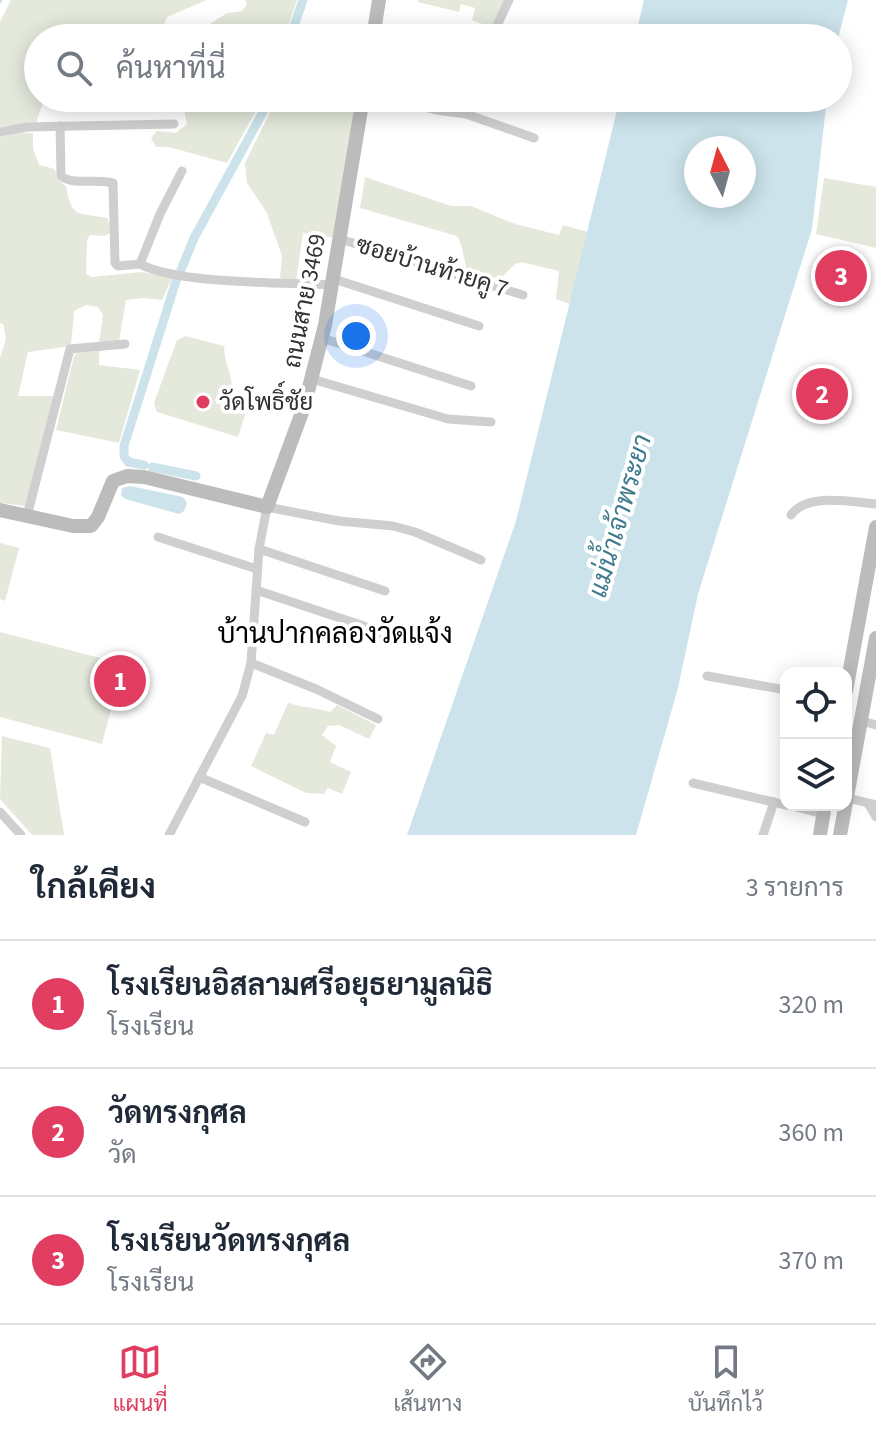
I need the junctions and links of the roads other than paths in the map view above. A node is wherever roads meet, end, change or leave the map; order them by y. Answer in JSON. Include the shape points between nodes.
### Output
{"nodes":[{"id":1,"x":379,"y":0,"type":"edge"},
{"id":2,"x":509,"y":0,"type":"edge"},
{"id":3,"x":375,"y":24,"type":"edge"},
{"id":4,"x":498,"y":24,"type":"edge"},
{"id":5,"x":361,"y":112,"type":"edge"},
{"id":6,"x":451,"y":112,"type":"edge"},
{"id":7,"x":174,"y":124,"type":"dead end"},
{"id":8,"x":60,"y":126,"type":"junction"},
{"id":9,"x":0,"y":132,"type":"edge"},
{"id":10,"x":534,"y":138,"type":"dead end"},
{"id":11,"x":182,"y":171,"type":"dead end"},
{"id":12,"x":340,"y":239,"type":"junction"},
{"id":13,"x":140,"y":264,"type":"junction"},
{"id":14,"x":333,"y":282,"type":"junction"},
{"id":15,"x":523,"y":295,"type":"dead end"},
{"id":16,"x":479,"y":326,"type":"dead end"},
{"id":17,"x":322,"y":338,"type":"junction"},
{"id":18,"x":125,"y":344,"type":"dead end"},
{"id":19,"x":312,"y":379,"type":"junction"},
{"id":20,"x":471,"y":386,"type":"dead end"},
{"id":21,"x":491,"y":422,"type":"dead end"},
{"id":22,"x":876,"y":504,"type":"edge"},
{"id":23,"x":267,"y":507,"type":"junction"},
{"id":24,"x":0,"y":510,"type":"edge"},
{"id":25,"x":791,"y":515,"type":"dead end"},
{"id":26,"x":27,"y":516,"type":"junction"},
{"id":27,"x":876,"y":527,"type":"edge"},
{"id":28,"x":158,"y":537,"type":"dead end"},
{"id":29,"x":259,"y":549,"type":"junction"},
{"id":30,"x":481,"y":560,"type":"dead end"},
{"id":31,"x":257,"y":569,"type":"junction"},
{"id":32,"x":256,"y":590,"type":"junction"},
{"id":33,"x":385,"y":591,"type":"dead end"},
{"id":34,"x":876,"y":638,"type":"edge"},
{"id":35,"x":395,"y":640,"type":"dead end"},
{"id":36,"x":852,"y":654,"type":"junction"},
{"id":37,"x":872,"y":659,"type":"junction"},
{"id":38,"x":251,"y":663,"type":"junction"},
{"id":39,"x":850,"y":667,"type":"edge"},
{"id":40,"x":707,"y":676,"type":"dead end"},
{"id":41,"x":780,"y":689,"type":"edge"},
{"id":42,"x":378,"y":719,"type":"dead end"},
{"id":43,"x":869,"y":723,"type":"edge"},
{"id":44,"x":199,"y":777,"type":"junction"},
{"id":45,"x":693,"y":783,"type":"dead end"},
{"id":46,"x":852,"y":784,"type":"edge"},
{"id":47,"x":852,"y":799,"type":"edge"},
{"id":48,"x":774,"y":802,"type":"junction"},
{"id":49,"x":780,"y":803,"type":"edge"},
{"id":50,"x":872,"y":805,"type":"edge"},
{"id":51,"x":824,"y":811,"type":"edge"},
{"id":52,"x":845,"y":811,"type":"edge"},
{"id":53,"x":0,"y":812,"type":"edge"},
{"id":54,"x":876,"y":817,"type":"edge"},
{"id":55,"x":305,"y":822,"type":"dead end"},
{"id":56,"x":4,"y":824,"type":"edge"},
{"id":57,"x":21,"y":835,"type":"edge"},
{"id":58,"x":169,"y":835,"type":"edge"},
{"id":59,"x":763,"y":835,"type":"edge"},
{"id":60,"x":820,"y":835,"type":"edge"},
{"id":61,"x":840,"y":835,"type":"edge"}],
"edges":[{"from":1,"to":3,"type":"street"},
{"from":2,"to":4,"type":"street"},
{"from":5,"to":12,"type":"street","name":"ถนนสาย 3469"},
{"from":6,"to":10,"type":"street"},
{"from":7,"to":8,"type":"street"},
{"from":8,"to":9,"type":"street"},
{"from":8,"to":13,"type":"street","via":[[61,176],[113,183],[115,263]]},
{"from":11,"to":13,"type":"street"},
{"from":12,"to":14,"type":"street","name":"ถนนสาย 3469"},
{"from":12,"to":15,"type":"street","name":"ซอยบ้านท้ายคู 7"},
{"from":13,"to":14,"type":"street","via":[[204,278]]},
{"from":14,"to":16,"type":"street"},
{"from":14,"to":17,"type":"street","name":"ถนนสาย 3469"},
{"from":17,"to":19,"type":"street","name":"ถนนสาย 3469"},
{"from":17,"to":20,"type":"street"},
{"from":18,"to":26,"type":"street","via":[[70,349]]},
{"from":19,"to":21,"type":"street","via":[[448,419]]},
{"from":19,"to":23,"type":"street","name":"ถนนสาย 3469"},
{"from":22,"to":25,"type":"street","via":[[817,501]]},
{"from":23,"to":26,"type":"street","via":[[127,476],[113,481],[91,526]]},
{"from":23,"to":29,"type":"street"},
{"from":23,"to":30,"type":"street","via":[[393,526]]},
{"from":24,"to":26,"type":"street"},
{"from":27,"to":36,"type":"street"},
{"from":28,"to":31,"type":"street"},
{"from":29,"to":31,"type":"street"},
{"from":29,"to":33,"type":"street"},
{"from":31,"to":32,"type":"street"},
{"from":32,"to":35,"type":"street"},
{"from":32,"to":38,"type":"street"},
{"from":34,"to":37,"type":"street"},
{"from":36,"to":37,"type":"street"},
{"from":36,"to":39,"type":"street"},
{"from":37,"to":43,"type":"street"},
{"from":38,"to":42,"type":"street"},
{"from":38,"to":44,"type":"street","via":[[242,696]]},
{"from":40,"to":41,"type":"street"},
{"from":43,"to":46,"type":"street"},
{"from":44,"to":55,"type":"street"},
{"from":44,"to":58,"type":"street"},
{"from":45,"to":48,"type":"street"},
{"from":47,"to":50,"type":"street"},
{"from":48,"to":49,"type":"street"},
{"from":48,"to":59,"type":"street"},
{"from":50,"to":54,"type":"street"},
{"from":51,"to":60,"type":"street"},
{"from":52,"to":61,"type":"street"},
{"from":53,"to":56,"type":"street"},
{"from":56,"to":57,"type":"street"}]}
